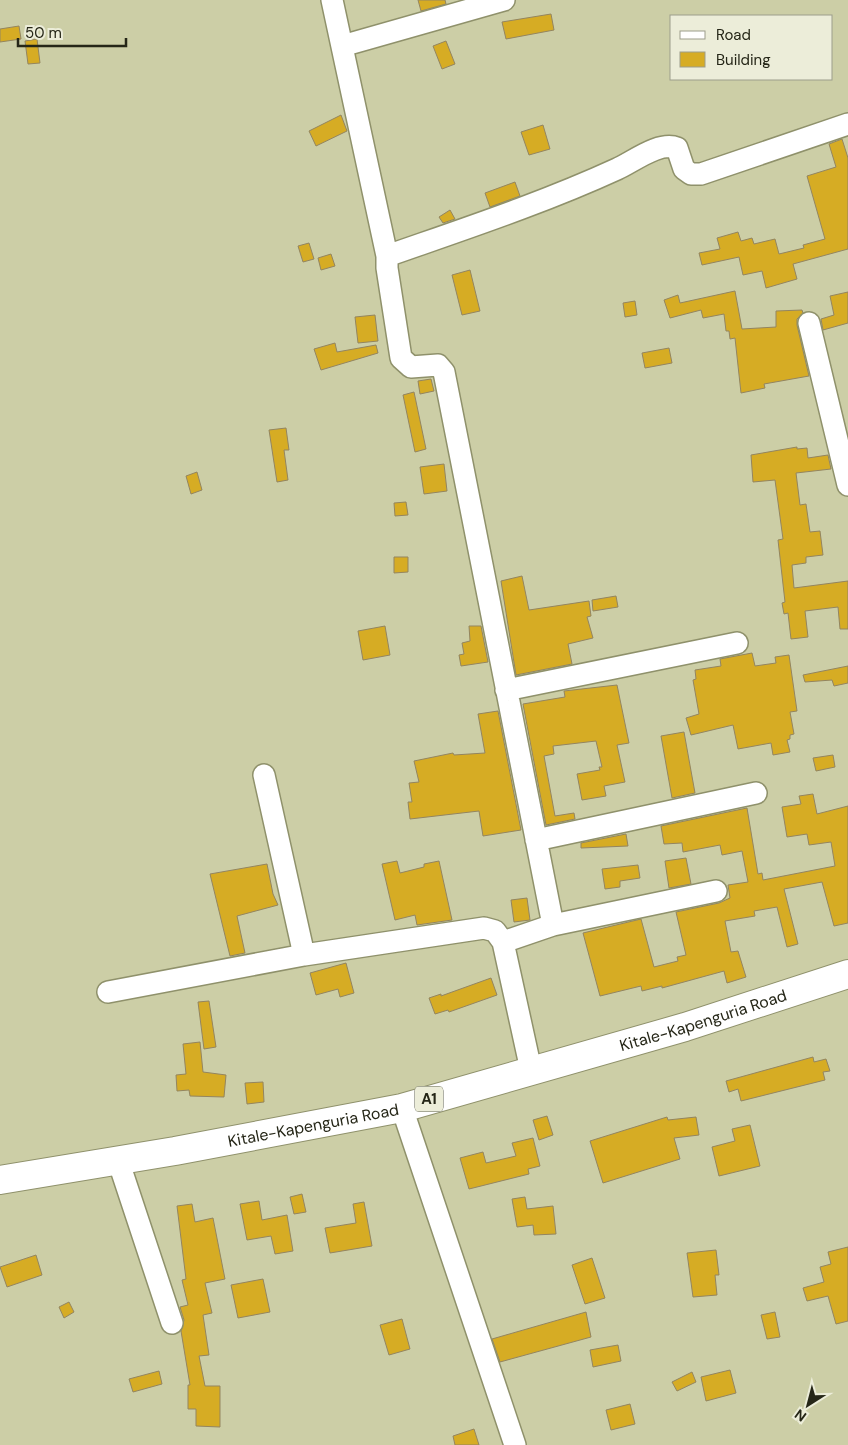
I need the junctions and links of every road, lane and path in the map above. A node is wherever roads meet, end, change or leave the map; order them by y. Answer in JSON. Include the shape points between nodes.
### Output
{"nodes":[{"id":1,"x":332,"y":0,"type":"edge"},
{"id":2,"x":504,"y":0,"type":"edge"},
{"id":3,"x":342,"y":46,"type":"junction"},
{"id":4,"x":848,"y":124,"type":"edge"},
{"id":5,"x":387,"y":256,"type":"junction"},
{"id":6,"x":808,"y":324,"type":"dead end"},
{"id":7,"x":848,"y":485,"type":"edge"},
{"id":8,"x":736,"y":643,"type":"dead end"},
{"id":9,"x":506,"y":690,"type":"junction"},
{"id":10,"x":264,"y":774,"type":"dead end"},
{"id":11,"x":756,"y":793,"type":"dead end"},
{"id":12,"x":536,"y":840,"type":"junction"},
{"id":13,"x":716,"y":891,"type":"dead end"},
{"id":14,"x":553,"y":925,"type":"junction"},
{"id":15,"x":503,"y":942,"type":"junction"},
{"id":16,"x":304,"y":955,"type":"junction"},
{"id":17,"x":848,"y":974,"type":"edge"},
{"id":18,"x":108,"y":992,"type":"dead end"},
{"id":19,"x":531,"y":1070,"type":"junction"},
{"id":20,"x":402,"y":1108,"type":"junction"},
{"id":21,"x":118,"y":1160,"type":"junction"},
{"id":22,"x":0,"y":1180,"type":"edge"},
{"id":23,"x":172,"y":1323,"type":"dead end"},
{"id":24,"x":515,"y":1445,"type":"edge"}],
"edges":[{"from":1,"to":3,"type":"street"},
{"from":2,"to":3,"type":"street"},
{"from":3,"to":5,"type":"street"},
{"from":4,"to":5,"type":"street","via":[[701,174],[691,174],[684,169],[677,148],[664,148],[496,218]]},
{"from":5,"to":9,"type":"street","via":[[401,358],[411,367],[438,366],[444,372]]},
{"from":6,"to":7,"type":"street"},
{"from":8,"to":9,"type":"street"},
{"from":9,"to":12,"type":"street"},
{"from":10,"to":16,"type":"street"},
{"from":11,"to":12,"type":"street"},
{"from":12,"to":14,"type":"street"},
{"from":13,"to":14,"type":"street"},
{"from":14,"to":15,"type":"street"},
{"from":15,"to":16,"type":"street","via":[[495,931],[484,928]]},
{"from":15,"to":19,"type":"street"},
{"from":16,"to":18,"type":"street"},
{"from":17,"to":19,"type":"highway","name":"Kitale-Kapenguria Road","number":"A1","via":[[685,1027]]},
{"from":19,"to":20,"type":"highway","name":"Kitale-Kapenguria Road","number":"A1"},
{"from":20,"to":21,"type":"highway","name":"Kitale-Kapenguria Road","number":"A1"},
{"from":20,"to":24,"type":"street"},
{"from":21,"to":22,"type":"highway","name":"Kitale-Kapenguria Road","number":"A1"},
{"from":21,"to":23,"type":"street"}]}
